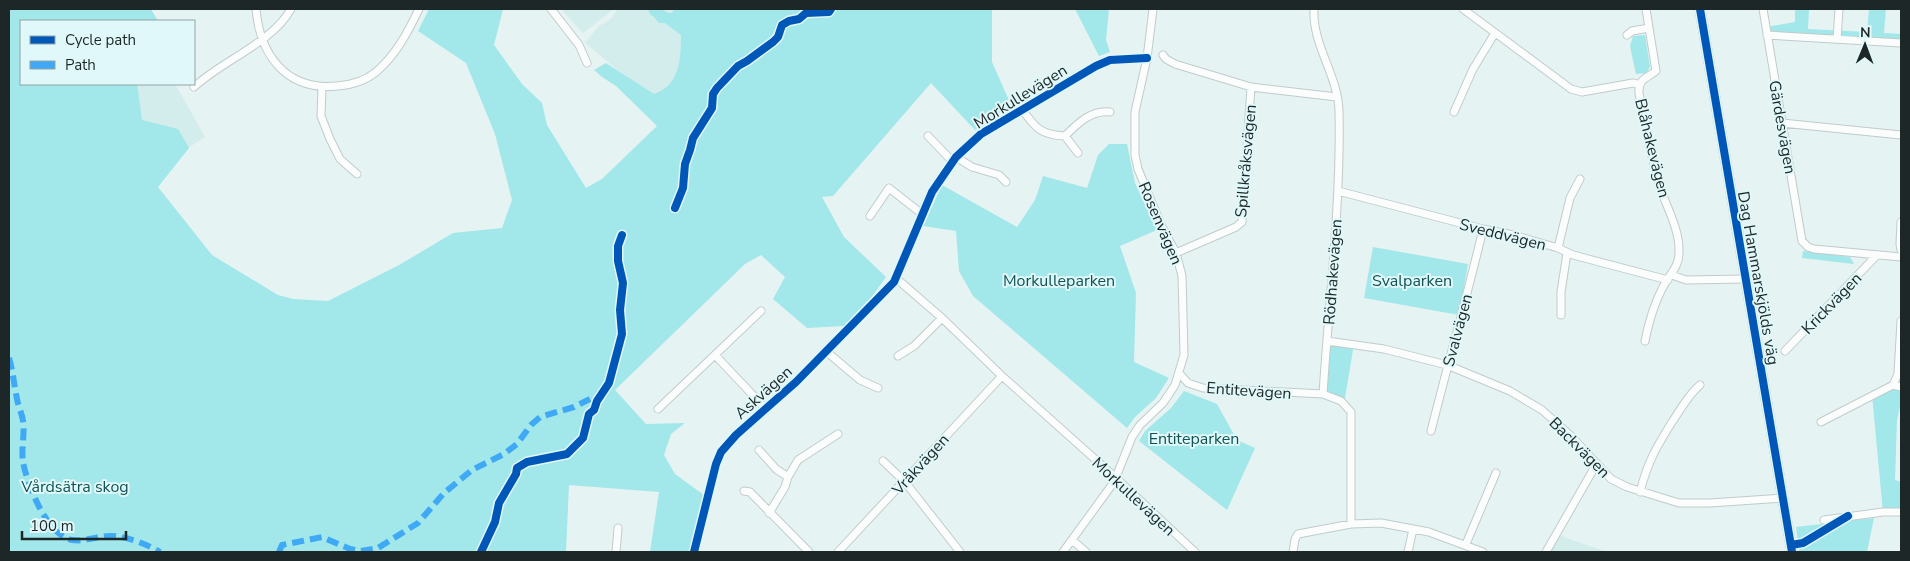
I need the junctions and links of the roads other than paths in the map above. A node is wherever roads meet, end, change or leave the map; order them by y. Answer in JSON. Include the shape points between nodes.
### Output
{"nodes":[{"id":1,"x":256,"y":9,"type":"edge"},
{"id":2,"x":291,"y":9,"type":"edge"},
{"id":3,"x":420,"y":9,"type":"edge"},
{"id":4,"x":551,"y":9,"type":"edge"},
{"id":5,"x":1153,"y":9,"type":"edge"},
{"id":6,"x":1314,"y":9,"type":"edge"},
{"id":7,"x":1463,"y":9,"type":"edge"},
{"id":8,"x":1646,"y":9,"type":"edge"},
{"id":9,"x":1700,"y":9,"type":"edge"},
{"id":10,"x":1763,"y":9,"type":"edge"},
{"id":11,"x":1839,"y":9,"type":"edge"},
{"id":12,"x":1650,"y":28,"type":"junction"},
{"id":13,"x":1495,"y":34,"type":"junction"},
{"id":14,"x":1627,"y":35,"type":"dead end"},
{"id":15,"x":1767,"y":35,"type":"junction"},
{"id":16,"x":1837,"y":39,"type":"junction"},
{"id":17,"x":262,"y":40,"type":"junction"},
{"id":18,"x":1901,"y":43,"type":"edge"},
{"id":19,"x":1163,"y":56,"type":"dead end"},
{"id":20,"x":1147,"y":58,"type":"junction"},
{"id":21,"x":587,"y":63,"type":"dead end"},
{"id":22,"x":1639,"y":86,"type":"junction"},
{"id":23,"x":194,"y":87,"type":"dead end"},
{"id":24,"x":1251,"y":87,"type":"junction"},
{"id":25,"x":322,"y":88,"type":"junction"},
{"id":26,"x":1337,"y":97,"type":"junction"},
{"id":27,"x":1022,"y":109,"type":"junction"},
{"id":28,"x":1110,"y":112,"type":"dead end"},
{"id":29,"x":1454,"y":112,"type":"dead end"},
{"id":30,"x":1782,"y":124,"type":"junction"},
{"id":31,"x":1901,"y":135,"type":"edge"},
{"id":32,"x":928,"y":136,"type":"dead end"},
{"id":33,"x":1066,"y":136,"type":"junction"},
{"id":34,"x":1078,"y":153,"type":"dead end"},
{"id":35,"x":954,"y":160,"type":"junction"},
{"id":36,"x":357,"y":174,"type":"dead end"},
{"id":37,"x":1580,"y":179,"type":"dead end"},
{"id":38,"x":1006,"y":182,"type":"dead end"},
{"id":39,"x":1338,"y":191,"type":"junction"},
{"id":40,"x":922,"y":214,"type":"junction"},
{"id":41,"x":870,"y":216,"type":"dead end"},
{"id":42,"x":1901,"y":222,"type":"edge"},
{"id":43,"x":1483,"y":229,"type":"junction"},
{"id":44,"x":1558,"y":248,"type":"junction"},
{"id":45,"x":1901,"y":250,"type":"edge"},
{"id":46,"x":1176,"y":253,"type":"junction"},
{"id":47,"x":1567,"y":253,"type":"junction"},
{"id":48,"x":1877,"y":255,"type":"junction"},
{"id":49,"x":1901,"y":257,"type":"edge"},
{"id":50,"x":1670,"y":277,"type":"junction"},
{"id":51,"x":897,"y":279,"type":"junction"},
{"id":52,"x":1745,"y":279,"type":"junction"},
{"id":53,"x":761,"y":312,"type":"dead end"},
{"id":54,"x":1561,"y":315,"type":"dead end"},
{"id":55,"x":942,"y":318,"type":"junction"},
{"id":56,"x":1901,"y":321,"type":"edge"},
{"id":57,"x":1327,"y":341,"type":"junction"},
{"id":58,"x":1645,"y":341,"type":"dead end"},
{"id":59,"x":1785,"y":351,"type":"dead end"},
{"id":60,"x":827,"y":352,"type":"junction"},
{"id":61,"x":715,"y":355,"type":"junction"},
{"id":62,"x":898,"y":356,"type":"dead end"},
{"id":63,"x":1447,"y":365,"type":"junction"},
{"id":64,"x":1179,"y":373,"type":"junction"},
{"id":65,"x":1002,"y":376,"type":"junction"},
{"id":66,"x":1700,"y":385,"type":"dead end"},
{"id":67,"x":1893,"y":385,"type":"junction"},
{"id":68,"x":1901,"y":387,"type":"edge"},
{"id":69,"x":878,"y":388,"type":"dead end"},
{"id":70,"x":1323,"y":394,"type":"junction"},
{"id":71,"x":658,"y":409,"type":"dead end"},
{"id":72,"x":766,"y":409,"type":"junction"},
{"id":73,"x":1821,"y":422,"type":"dead end"},
{"id":74,"x":1431,"y":431,"type":"dead end"},
{"id":75,"x":838,"y":434,"type":"dead end"},
{"id":76,"x":759,"y":450,"type":"dead end"},
{"id":77,"x":883,"y":461,"type":"dead end"},
{"id":78,"x":1597,"y":465,"type":"junction"},
{"id":79,"x":1496,"y":473,"type":"dead end"},
{"id":80,"x":788,"y":476,"type":"junction"},
{"id":81,"x":1115,"y":477,"type":"junction"},
{"id":82,"x":905,"y":482,"type":"junction"},
{"id":83,"x":744,"y":491,"type":"dead end"},
{"id":84,"x":1640,"y":492,"type":"junction"},
{"id":85,"x":1782,"y":498,"type":"junction"},
{"id":86,"x":1901,"y":512,"type":"edge"},
{"id":87,"x":770,"y":513,"type":"junction"},
{"id":88,"x":1824,"y":520,"type":"dead end"},
{"id":89,"x":1351,"y":524,"type":"junction"},
{"id":90,"x":618,"y":528,"type":"dead end"},
{"id":91,"x":1413,"y":529,"type":"junction"},
{"id":92,"x":1072,"y":540,"type":"junction"},
{"id":93,"x":1466,"y":544,"type":"junction"},
{"id":94,"x":616,"y":552,"type":"edge"},
{"id":95,"x":694,"y":552,"type":"edge"},
{"id":96,"x":809,"y":552,"type":"edge"},
{"id":97,"x":838,"y":552,"type":"edge"},
{"id":98,"x":960,"y":552,"type":"edge"},
{"id":99,"x":1063,"y":552,"type":"edge"},
{"id":100,"x":1086,"y":552,"type":"edge"},
{"id":101,"x":1195,"y":552,"type":"edge"},
{"id":102,"x":1292,"y":552,"type":"edge"},
{"id":103,"x":1408,"y":552,"type":"edge"},
{"id":104,"x":1483,"y":552,"type":"edge"},
{"id":105,"x":1546,"y":552,"type":"edge"},
{"id":106,"x":1792,"y":552,"type":"edge"}],
"edges":[{"from":1,"to":17,"type":"street"},
{"from":2,"to":17,"type":"street"},
{"from":3,"to":25,"type":"street","via":[[395,53],[375,72],[349,85]]},
{"from":4,"to":21,"type":"street","via":[[578,44]]},
{"from":5,"to":20,"type":"street","name":"Rosenvägen"},
{"from":6,"to":26,"type":"street","name":"Rödhakevägen","via":[[1315,33]]},
{"from":7,"to":13,"type":"street"},
{"from":8,"to":12,"type":"street","name":"Blåhakevägen"},
{"from":9,"to":52,"type":"main road","name":"Dag Hammarskjölds väg"},
{"from":10,"to":15,"type":"street","name":"Gärdesvägen"},
{"from":11,"to":16,"type":"street"},
{"from":12,"to":14,"type":"street"},
{"from":12,"to":22,"type":"street","name":"Blåhakevägen","via":[[1656,71],[1644,78]]},
{"from":13,"to":22,"type":"street","via":[[1576,91],[1633,83]]},
{"from":13,"to":29,"type":"street","via":[[1472,69]]},
{"from":15,"to":16,"type":"street"},
{"from":15,"to":30,"type":"street","name":"Gärdesvägen"},
{"from":16,"to":18,"type":"street"},
{"from":17,"to":23,"type":"street","via":[[209,73]]},
{"from":17,"to":25,"type":"street","via":[[267,53],[279,67],[304,83]]},
{"from":19,"to":24,"type":"street","via":[[1175,64]]},
{"from":20,"to":27,"type":"street","name":"Morkullevägen","via":[[1110,60]]},
{"from":20,"to":46,"type":"street","name":"Rosenvägen","via":[[1135,112],[1135,155],[1145,187]]},
{"from":22,"to":50,"type":"street","name":"Blåhakevägen","via":[[1648,140],[1678,240],[1677,265]]},
{"from":24,"to":26,"type":"street"},
{"from":24,"to":46,"type":"street","name":"Spillkråksvägen","via":[[1242,222]]},
{"from":25,"to":36,"type":"street","via":[[321,116],[330,139],[340,159]]},
{"from":26,"to":39,"type":"street","name":"Rödhakevägen"},
{"from":27,"to":33,"type":"street","name":"Morkullevägen","via":[[1042,132]]},
{"from":27,"to":35,"type":"street","name":"Morkullevägen","via":[[981,134]]},
{"from":28,"to":33,"type":"street","via":[[1100,111],[1079,122]]},
{"from":30,"to":31,"type":"street"},
{"from":30,"to":48,"type":"street","name":"Gärdesvägen","via":[[1802,241],[1814,249]]},
{"from":32,"to":35,"type":"street"},
{"from":33,"to":34,"type":"street"},
{"from":35,"to":38,"type":"street","via":[[999,175]]},
{"from":35,"to":40,"type":"street","name":"Morkullevägen","via":[[932,192]]},
{"from":37,"to":44,"type":"street","via":[[1570,198]]},
{"from":39,"to":43,"type":"street","name":"Sveddvägen"},
{"from":39,"to":57,"type":"street","name":"Rödhakevägen"},
{"from":40,"to":41,"type":"street","via":[[889,188]]},
{"from":40,"to":51,"type":"street","name":"Morkullevägen"},
{"from":42,"to":45,"type":"street"},
{"from":43,"to":44,"type":"street","name":"Sveddvägen"},
{"from":43,"to":63,"type":"street","name":"Svalvägen"},
{"from":44,"to":47,"type":"street","name":"Sveddvägen"},
{"from":46,"to":64,"type":"street","name":"Rosenvägen","via":[[1184,285],[1184,350]]},
{"from":47,"to":50,"type":"street","name":"Sveddvägen"},
{"from":47,"to":54,"type":"street","via":[[1560,292]]},
{"from":48,"to":49,"type":"street"},
{"from":48,"to":59,"type":"street","name":"Krickvägen"},
{"from":50,"to":52,"type":"street","via":[[1686,280]]},
{"from":50,"to":58,"type":"street","name":"Blåhakevägen","via":[[1648,324]]},
{"from":51,"to":55,"type":"street","name":"Morkullevägen"},
{"from":51,"to":60,"type":"street","name":"Askvägen"},
{"from":52,"to":85,"type":"main road","name":"Dag Hammarskjölds väg"},
{"from":53,"to":61,"type":"street"},
{"from":55,"to":62,"type":"street","via":[[914,346]]},
{"from":55,"to":65,"type":"street","name":"Morkullevägen"},
{"from":56,"to":67,"type":"street","via":[[1898,374]]},
{"from":57,"to":63,"type":"street","name":"Backvägen","via":[[1384,349]]},
{"from":57,"to":70,"type":"street","name":"Rödhakevägen"},
{"from":60,"to":69,"type":"street","via":[[860,380]]},
{"from":60,"to":72,"type":"street","name":"Askvägen"},
{"from":61,"to":71,"type":"street"},
{"from":61,"to":72,"type":"street","name":"Askvägen"},
{"from":63,"to":74,"type":"street","name":"Svalvägen"},
{"from":63,"to":78,"type":"street","name":"Backvägen","via":[[1510,391],[1542,410]]},
{"from":64,"to":70,"type":"street","name":"Entitevägen","via":[[1188,383],[1203,388]]},
{"from":64,"to":81,"type":"street","name":"Rosenvägen","via":[[1163,403],[1132,437]]},
{"from":65,"to":81,"type":"street","name":"Morkullevägen"},
{"from":65,"to":82,"type":"street","name":"Vråkvägen"},
{"from":66,"to":84,"type":"street","via":[[1686,400],[1656,446]]},
{"from":67,"to":68,"type":"street"},
{"from":67,"to":73,"type":"street"},
{"from":70,"to":89,"type":"street","via":[[1341,401],[1350,412]]},
{"from":72,"to":95,"type":"street","name":"Askvägen","via":[[721,452]]},
{"from":75,"to":80,"type":"street","via":[[798,460]]},
{"from":76,"to":80,"type":"street","via":[[776,469]]},
{"from":77,"to":82,"type":"street"},
{"from":78,"to":84,"type":"street","name":"Backvägen","via":[[1619,484]]},
{"from":78,"to":105,"type":"street"},
{"from":79,"to":93,"type":"street"},
{"from":80,"to":87,"type":"street"},
{"from":81,"to":92,"type":"street","name":"Rosenvägen"},
{"from":81,"to":101,"type":"street","name":"Morkullevägen"},
{"from":82,"to":97,"type":"street","name":"Vråkvägen"},
{"from":82,"to":98,"type":"street"},
{"from":83,"to":87,"type":"street","via":[[750,492]]},
{"from":84,"to":85,"type":"street","name":"Backvägen","via":[[1679,503]]},
{"from":85,"to":106,"type":"main road","name":"Dag Hammarskjölds väg"},
{"from":86,"to":88,"type":"street"},
{"from":87,"to":96,"type":"street"},
{"from":89,"to":91,"type":"street","via":[[1381,523]]},
{"from":89,"to":102,"type":"street","via":[[1298,534]]},
{"from":90,"to":94,"type":"street"},
{"from":91,"to":93,"type":"street"},
{"from":91,"to":103,"type":"street"},
{"from":92,"to":99,"type":"street","name":"Rosenvägen"},
{"from":92,"to":100,"type":"street"},
{"from":93,"to":104,"type":"street"}]}
